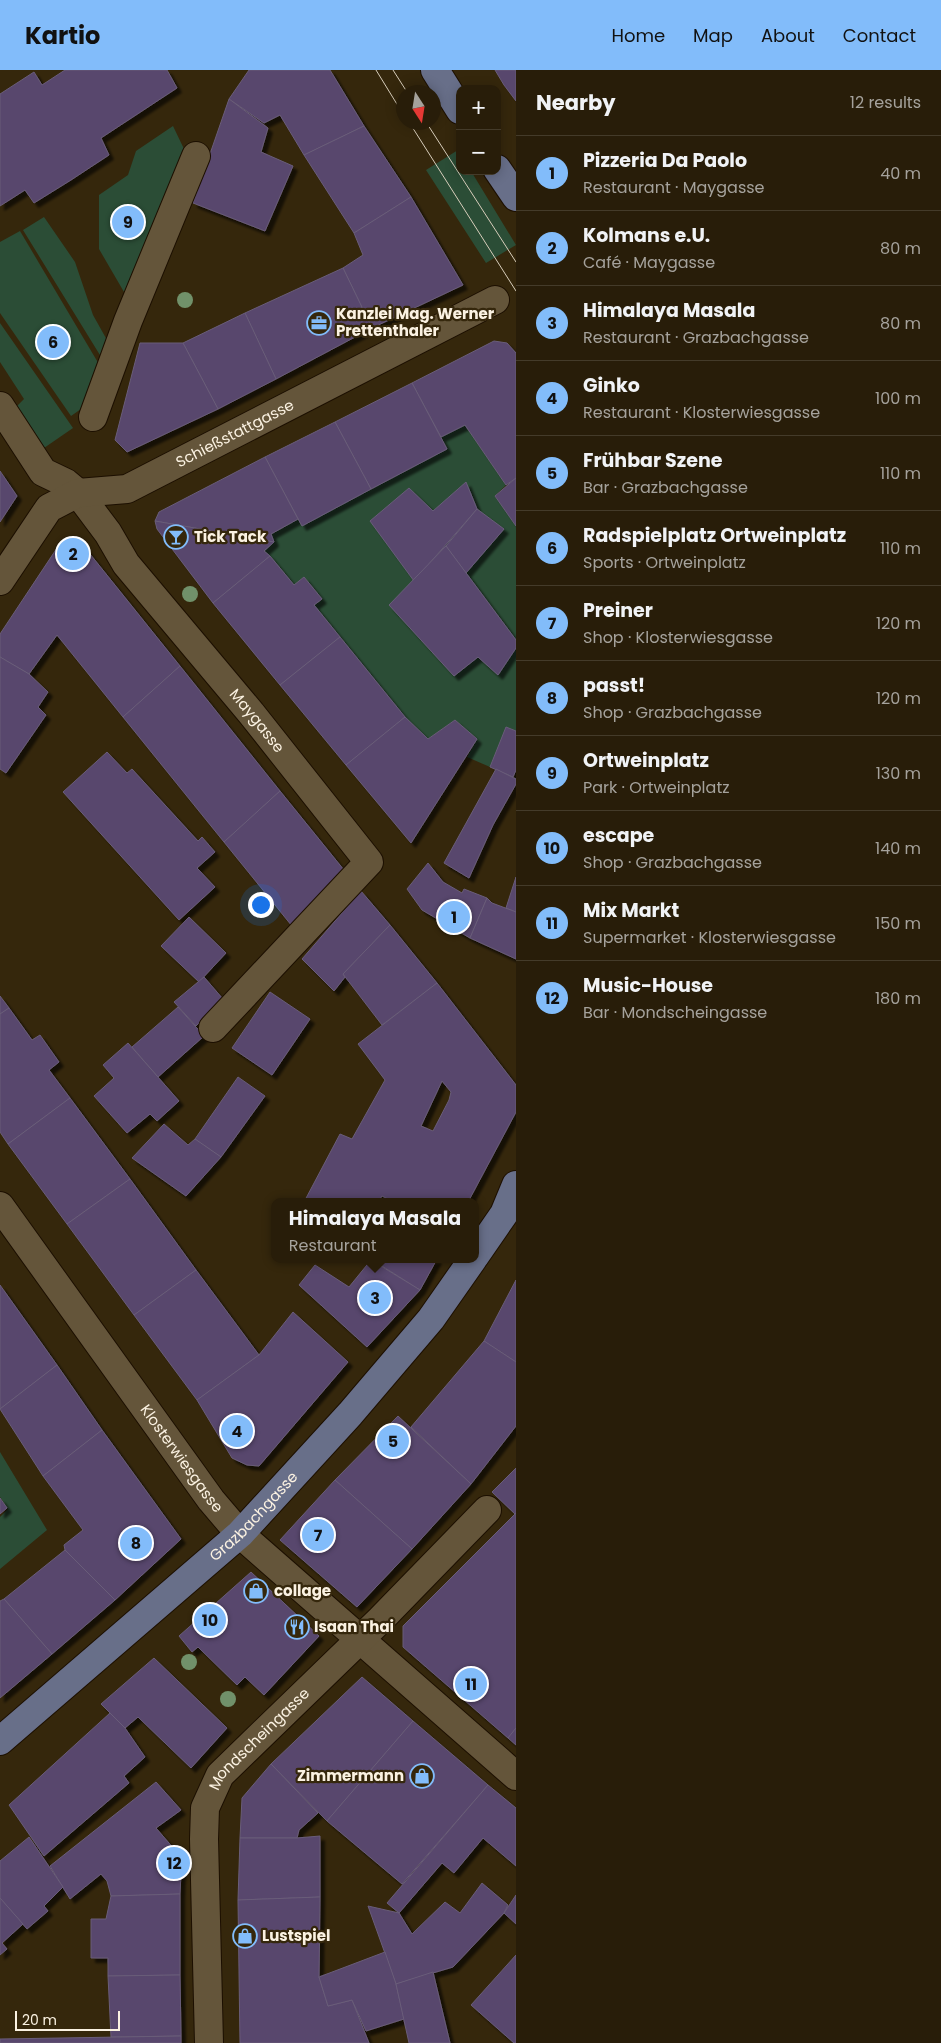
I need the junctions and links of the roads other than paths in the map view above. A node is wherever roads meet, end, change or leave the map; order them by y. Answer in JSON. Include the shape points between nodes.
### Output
{"nodes":[{"id":1,"x":435,"y":70,"type":"edge"},
{"id":2,"x":456,"y":104,"type":"edge"},
{"id":3,"x":196,"y":156,"type":"dead end"},
{"id":4,"x":501,"y":175,"type":"edge"},
{"id":5,"x":516,"y":198,"type":"edge"},
{"id":6,"x":495,"y":300,"type":"dead end"},
{"id":7,"x":0,"y":406,"type":"edge"},
{"id":8,"x":93,"y":417,"type":"dead end"},
{"id":9,"x":78,"y":493,"type":"junction"},
{"id":10,"x":0,"y":581,"type":"edge"},
{"id":11,"x":213,"y":1028,"type":"dead end"},
{"id":12,"x":516,"y":1185,"type":"edge"},
{"id":13,"x":0,"y":1206,"type":"edge"},
{"id":14,"x":479,"y":1250,"type":"edge"},
{"id":15,"x":470,"y":1263,"type":"edge"},
{"id":16,"x":487,"y":1510,"type":"dead end"},
{"id":17,"x":240,"y":1534,"type":"junction"},
{"id":18,"x":360,"y":1639,"type":"junction"},
{"id":19,"x":0,"y":1741,"type":"edge"},
{"id":20,"x":516,"y":1776,"type":"edge"},
{"id":21,"x":209,"y":2043,"type":"edge"}],
"edges":[{"from":1,"to":2,"type":"main road"},
{"from":3,"to":8,"type":"street","via":[[128,321]]},
{"from":4,"to":5,"type":"main road"},
{"from":6,"to":9,"type":"street","name":"Schießstattgasse","via":[[126,489]]},
{"from":7,"to":9,"type":"street","name":"Maygasse","via":[[42,472],[66,483]]},
{"from":9,"to":10,"type":"street","name":"Schießstattgasse","via":[[49,508]]},
{"from":9,"to":11,"type":"street","name":"Maygasse","via":[[126,564],[251,713],[369,862]]},
{"from":12,"to":14,"type":"main road","via":[[504,1214]]},
{"from":13,"to":17,"type":"street","name":"Klosterwiesgasse","via":[[211,1500]]},
{"from":15,"to":17,"type":"main road","name":"Grazbachgasse","via":[[431,1320]]},
{"from":16,"to":18,"type":"street","name":"Mondscheingasse"},
{"from":17,"to":18,"type":"street","name":"Klosterwiesgasse"},
{"from":17,"to":19,"type":"main road","name":"Grazbachgasse"},
{"from":18,"to":20,"type":"street","name":"Klosterwiesgasse"},
{"from":18,"to":21,"type":"street","name":"Mondscheingasse","via":[[220,1775],[206,1808]]}]}
